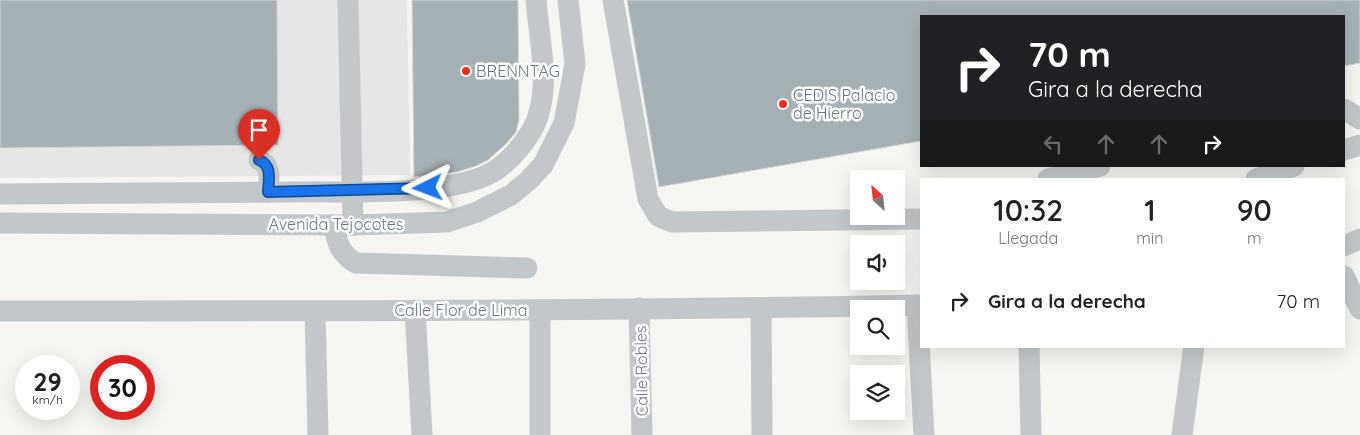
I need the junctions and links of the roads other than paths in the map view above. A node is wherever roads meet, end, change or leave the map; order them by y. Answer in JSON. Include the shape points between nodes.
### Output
{"nodes":[{"id":1,"x":348,"y":0,"type":"edge"},
{"id":2,"x":536,"y":0,"type":"edge"},
{"id":3,"x":568,"y":0,"type":"edge"},
{"id":4,"x":613,"y":0,"type":"edge"},
{"id":5,"x":1345,"y":110,"type":"edge"},
{"id":6,"x":1360,"y":119,"type":"edge"},
{"id":7,"x":1360,"y":144,"type":"edge"},
{"id":8,"x":1345,"y":150,"type":"edge"},
{"id":9,"x":259,"y":160,"type":"dead end"},
{"id":10,"x":1096,"y":167,"type":"edge"},
{"id":11,"x":1291,"y":167,"type":"edge"},
{"id":12,"x":1052,"y":178,"type":"edge"},
{"id":13,"x":1259,"y":178,"type":"edge"},
{"id":14,"x":352,"y":191,"type":"junction"},
{"id":15,"x":268,"y":192,"type":"junction"},
{"id":16,"x":0,"y":194,"type":"edge"},
{"id":17,"x":920,"y":210,"type":"edge"},
{"id":18,"x":905,"y":214,"type":"edge"},
{"id":19,"x":850,"y":218,"type":"edge"},
{"id":20,"x":905,"y":218,"type":"edge"},
{"id":21,"x":920,"y":219,"type":"edge"},
{"id":22,"x":0,"y":223,"type":"edge"},
{"id":23,"x":343,"y":225,"type":"junction"},
{"id":24,"x":1360,"y":239,"type":"edge"},
{"id":25,"x":1345,"y":246,"type":"edge"},
{"id":26,"x":527,"y":268,"type":"dead end"},
{"id":27,"x":1345,"y":278,"type":"edge"},
{"id":28,"x":919,"y":305,"type":"edge"},
{"id":29,"x":640,"y":308,"type":"junction"},
{"id":30,"x":1360,"y":309,"type":"edge"},
{"id":31,"x":415,"y":310,"type":"junction"},
{"id":32,"x":540,"y":310,"type":"junction"},
{"id":33,"x":761,"y":310,"type":"junction"},
{"id":34,"x":314,"y":311,"type":"junction"},
{"id":35,"x":0,"y":312,"type":"edge"},
{"id":36,"x":920,"y":331,"type":"edge"},
{"id":37,"x":921,"y":348,"type":"edge"},
{"id":38,"x":1029,"y":348,"type":"edge"},
{"id":39,"x":1194,"y":348,"type":"edge"},
{"id":40,"x":318,"y":435,"type":"edge"},
{"id":41,"x":422,"y":435,"type":"edge"},
{"id":42,"x":540,"y":435,"type":"edge"},
{"id":43,"x":642,"y":435,"type":"edge"},
{"id":44,"x":762,"y":435,"type":"edge"},
{"id":45,"x":924,"y":435,"type":"edge"},
{"id":46,"x":1031,"y":435,"type":"edge"},
{"id":47,"x":1182,"y":435,"type":"edge"}],
"edges":[{"from":1,"to":14,"type":"street"},
{"from":2,"to":14,"type":"street","name":"Avenida Tejocotes","via":[[543,103],[532,130],[500,168],[481,178],[447,187]]},
{"from":3,"to":23,"type":"street","name":"Avenida Tejocotes","via":[[575,64],[571,93],[564,123],[554,145],[543,165],[528,181],[511,195],[447,222]]},
{"from":4,"to":19,"type":"street","via":[[648,199],[658,216],[672,222]]},
{"from":5,"to":6,"type":"street"},
{"from":7,"to":8,"type":"street"},
{"from":9,"to":15,"type":"street","via":[[268,167]]},
{"from":10,"to":12,"type":"street"},
{"from":11,"to":13,"type":"street"},
{"from":14,"to":15,"type":"street","name":"Avenida Tejocotes"},
{"from":14,"to":23,"type":"street"},
{"from":15,"to":16,"type":"street","name":"Avenida Tejocotes"},
{"from":17,"to":18,"type":"street"},
{"from":20,"to":21,"type":"street"},
{"from":22,"to":23,"type":"street","name":"Avenida Tejocotes"},
{"from":23,"to":26,"type":"street","via":[[337,244],[345,257],[356,263]]},
{"from":24,"to":25,"type":"street"},
{"from":27,"to":30,"type":"street"},
{"from":28,"to":33,"type":"street","name":"Calle Flor de Lima"},
{"from":28,"to":36,"type":"street"},
{"from":29,"to":32,"type":"street","name":"Calle Flor de Lima"},
{"from":29,"to":33,"type":"street","name":"Calle Flor de Lima"},
{"from":29,"to":43,"type":"street","name":"Calle Robles"},
{"from":31,"to":32,"type":"street","name":"Calle Flor de Lima"},
{"from":31,"to":34,"type":"street","name":"Calle Flor de Lima"},
{"from":31,"to":41,"type":"street"},
{"from":32,"to":42,"type":"street"},
{"from":33,"to":44,"type":"street"},
{"from":34,"to":35,"type":"street","name":"Calle Flor de Lima"},
{"from":34,"to":40,"type":"street"},
{"from":37,"to":45,"type":"street"},
{"from":38,"to":46,"type":"street"},
{"from":39,"to":47,"type":"street"}]}
